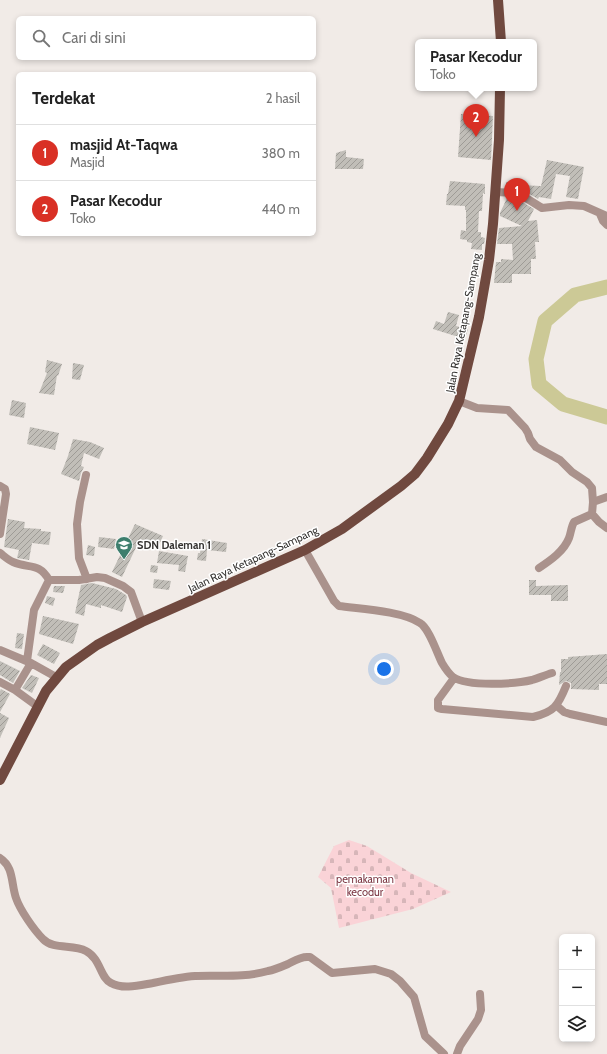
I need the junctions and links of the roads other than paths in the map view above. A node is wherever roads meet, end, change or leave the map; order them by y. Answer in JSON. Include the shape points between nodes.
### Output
{"nodes":[{"id":1,"x":498,"y":0,"type":"edge"},
{"id":2,"x":501,"y":39,"type":"edge"},
{"id":3,"x":500,"y":91,"type":"edge"},
{"id":4,"x":496,"y":192,"type":"junction"},
{"id":5,"x":604,"y":215,"type":"edge"},
{"id":6,"x":607,"y":225,"type":"edge"},
{"id":7,"x":460,"y":401,"type":"junction"},
{"id":8,"x":86,"y":475,"type":"dead end"},
{"id":9,"x":0,"y":486,"type":"edge"},
{"id":10,"x":607,"y":497,"type":"edge"},
{"id":11,"x":593,"y":502,"type":"junction"},
{"id":12,"x":592,"y":514,"type":"junction"},
{"id":13,"x":607,"y":528,"type":"edge"},
{"id":14,"x":0,"y":534,"type":"edge"},
{"id":15,"x":306,"y":550,"type":"junction"},
{"id":16,"x":0,"y":553,"type":"edge"},
{"id":17,"x":539,"y":568,"type":"dead end"},
{"id":18,"x":88,"y":579,"type":"junction"},
{"id":19,"x":49,"y":580,"type":"junction"},
{"id":20,"x":142,"y":622,"type":"junction"},
{"id":21,"x":0,"y":650,"type":"edge"},
{"id":22,"x":29,"y":662,"type":"junction"},
{"id":23,"x":552,"y":673,"type":"dead end"},
{"id":24,"x":56,"y":677,"type":"junction"},
{"id":25,"x":454,"y":678,"type":"junction"},
{"id":26,"x":0,"y":682,"type":"edge"},
{"id":27,"x":566,"y":686,"type":"dead end"},
{"id":28,"x":16,"y":690,"type":"junction"},
{"id":29,"x":37,"y":706,"type":"junction"},
{"id":30,"x":557,"y":706,"type":"junction"},
{"id":31,"x":607,"y":722,"type":"edge"},
{"id":32,"x":0,"y":780,"type":"edge"},
{"id":33,"x":0,"y":858,"type":"edge"},
{"id":34,"x":480,"y":994,"type":"dead end"},
{"id":35,"x":444,"y":1054,"type":"edge"},
{"id":36,"x":457,"y":1054,"type":"edge"}],
"edges":[{"from":1,"to":2,"type":"main road"},
{"from":3,"to":4,"type":"main road","name":"Jalan Raya Ketapang-Sampang"},
{"from":4,"to":5,"type":"street","via":[[513,193],[542,208],[584,206]]},
{"from":4,"to":7,"type":"main road","name":"Jalan Raya Ketapang-Sampang","via":[[489,260]]},
{"from":5,"to":6,"type":"street","via":[[603,221]]},
{"from":7,"to":11,"type":"street","via":[[477,408],[508,410],[525,428],[536,448],[560,460],[587,482],[592,488]]},
{"from":7,"to":15,"type":"main road","name":"Jalan Raya Ketapang-Sampang","via":[[438,441],[415,474],[361,517]]},
{"from":8,"to":18,"type":"street","via":[[77,524],[79,558]]},
{"from":9,"to":14,"type":"street","via":[[5,489],[6,494]]},
{"from":10,"to":11,"type":"street"},
{"from":11,"to":12,"type":"street"},
{"from":12,"to":13,"type":"street"},
{"from":12,"to":17,"type":"street","via":[[574,522],[565,545],[556,556]]},
{"from":15,"to":20,"type":"main road","name":"Jalan Raya Ketapang-Sampang"},
{"from":15,"to":25,"type":"street","via":[[339,606],[384,612],[422,623],[447,672]]},
{"from":16,"to":19,"type":"street","via":[[14,563],[42,570]]},
{"from":18,"to":19,"type":"street"},
{"from":18,"to":20,"type":"street","via":[[105,578],[128,589]]},
{"from":19,"to":22,"type":"street","via":[[34,610]]},
{"from":20,"to":24,"type":"main road","name":"Jalan Raya Ketapang-Sampang","via":[[97,645]]},
{"from":21,"to":22,"type":"street"},
{"from":22,"to":24,"type":"street"},
{"from":22,"to":28,"type":"street"},
{"from":23,"to":25,"type":"street","via":[[532,680],[502,684],[469,682]]},
{"from":24,"to":29,"type":"main road","name":"Jalan Raya Ketapang-Sampang"},
{"from":25,"to":30,"type":"street","via":[[438,700],[438,708],[442,710],[533,717],[547,714]]},
{"from":26,"to":28,"type":"street"},
{"from":27,"to":30,"type":"street"},
{"from":28,"to":29,"type":"street"},
{"from":29,"to":32,"type":"main road","name":"Jalan Raya Ketapang-Sampang"},
{"from":30,"to":31,"type":"street","via":[[570,714]]},
{"from":33,"to":35,"type":"street","via":[[8,864],[20,907],[43,940],[48,944],[84,950],[91,954],[111,983],[122,986],[140,985],[189,977],[246,975],[267,972],[307,957],[332,973],[382,971],[400,981],[414,998],[425,1036]]},
{"from":34,"to":36,"type":"street","via":[[481,1010],[478,1019]]}]}
